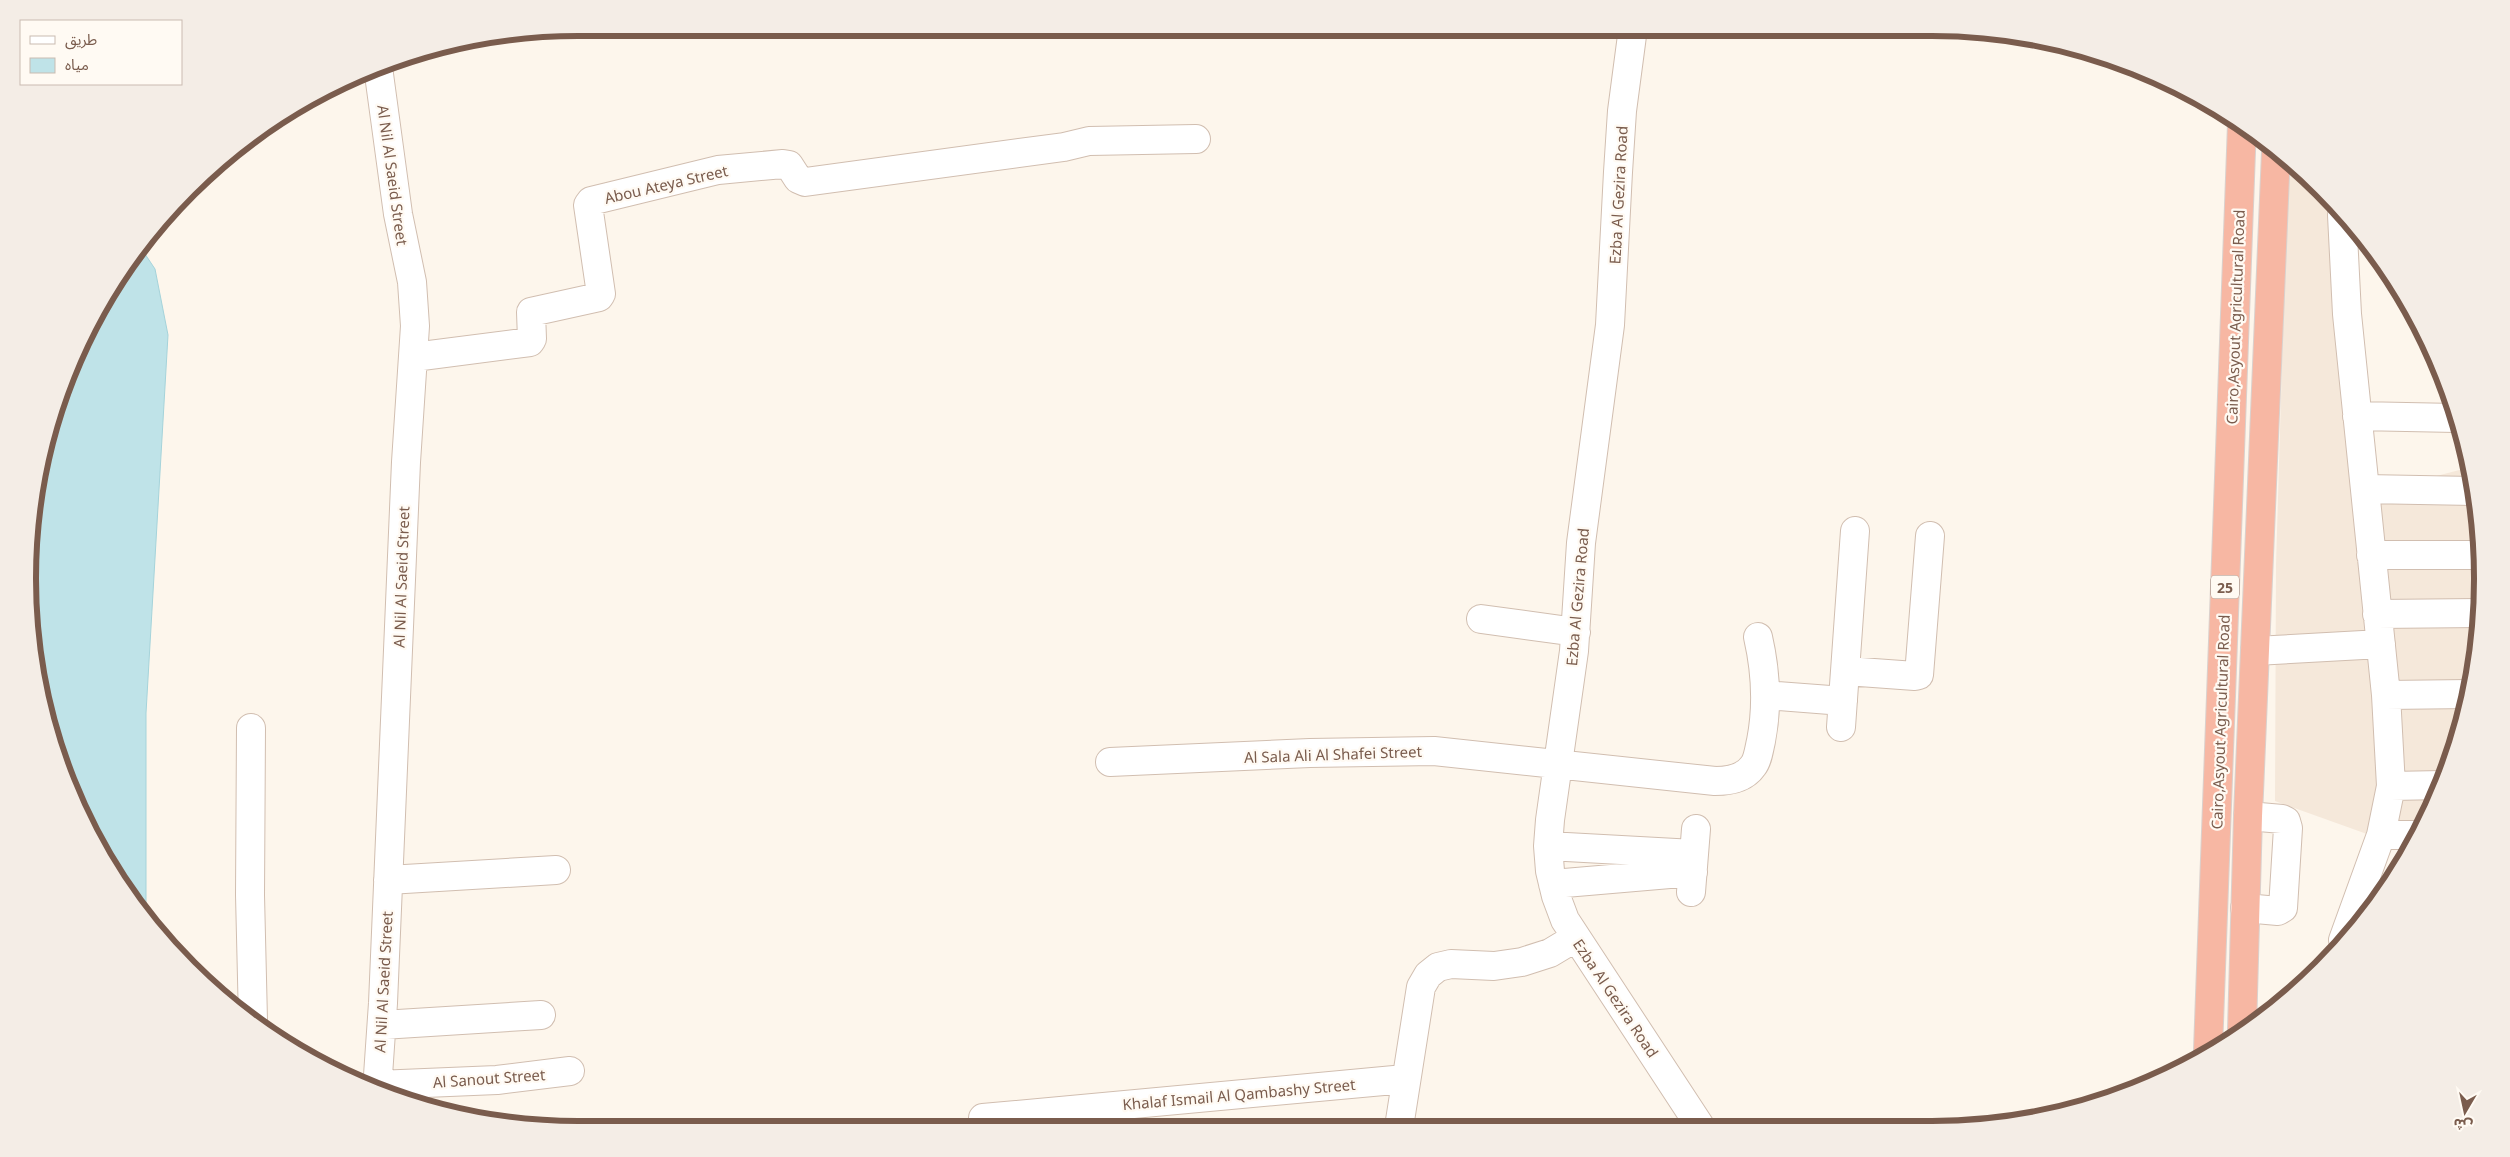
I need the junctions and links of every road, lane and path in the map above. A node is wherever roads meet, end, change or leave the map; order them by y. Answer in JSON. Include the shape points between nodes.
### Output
{"nodes":[{"id":1,"x":1633,"y":36,"type":"edge"},
{"id":2,"x":379,"y":75,"type":"edge"},
{"id":3,"x":2242,"y":134,"type":"edge"},
{"id":4,"x":1196,"y":139,"type":"dead end"},
{"id":5,"x":2276,"y":160,"type":"edge"},
{"id":6,"x":2343,"y":225,"type":"edge"},
{"id":7,"x":414,"y":357,"type":"junction"},
{"id":8,"x":2357,"y":416,"type":"junction"},
{"id":9,"x":2449,"y":418,"type":"edge"},
{"id":10,"x":2365,"y":489,"type":"junction"},
{"id":11,"x":2466,"y":491,"type":"edge"},
{"id":12,"x":1855,"y":531,"type":"dead end"},
{"id":13,"x":1930,"y":536,"type":"dead end"},
{"id":14,"x":2371,"y":555,"type":"junction"},
{"id":15,"x":2473,"y":555,"type":"edge"},
{"id":16,"x":2473,"y":612,"type":"edge"},
{"id":17,"x":2378,"y":614,"type":"junction"},
{"id":18,"x":1481,"y":619,"type":"dead end"},
{"id":19,"x":1576,"y":632,"type":"junction"},
{"id":20,"x":1758,"y":637,"type":"dead end"},
{"id":21,"x":2377,"y":645,"type":"junction"},
{"id":22,"x":2255,"y":651,"type":"junction"},
{"id":23,"x":1846,"y":671,"type":"junction"},
{"id":24,"x":2461,"y":694,"type":"edge"},
{"id":25,"x":1766,"y":695,"type":"junction"},
{"id":26,"x":2386,"y":695,"type":"junction"},
{"id":27,"x":251,"y":728,"type":"dead end"},
{"id":28,"x":1110,"y":762,"type":"dead end"},
{"id":29,"x":1556,"y":763,"type":"junction"},
{"id":30,"x":2432,"y":785,"type":"edge"},
{"id":31,"x":2390,"y":786,"type":"junction"},
{"id":32,"x":2217,"y":814,"type":"junction"},
{"id":33,"x":2248,"y":816,"type":"junction"},
{"id":34,"x":2409,"y":835,"type":"edge"},
{"id":35,"x":2381,"y":836,"type":"junction"},
{"id":36,"x":1548,"y":846,"type":"junction"},
{"id":37,"x":556,"y":870,"type":"dead end"},
{"id":38,"x":388,"y":880,"type":"junction"},
{"id":39,"x":1553,"y":884,"type":"junction"},
{"id":40,"x":2214,"y":905,"type":"junction"},
{"id":41,"x":2245,"y":908,"type":"junction"},
{"id":42,"x":2349,"y":925,"type":"edge"},
{"id":43,"x":1575,"y":938,"type":"junction"},
{"id":44,"x":253,"y":1012,"type":"edge"},
{"id":45,"x":541,"y":1015,"type":"dead end"},
{"id":46,"x":2242,"y":1023,"type":"edge"},
{"id":47,"x":382,"y":1026,"type":"junction"},
{"id":48,"x":2208,"y":1045,"type":"edge"},
{"id":49,"x":570,"y":1071,"type":"dead end"},
{"id":50,"x":1405,"y":1079,"type":"junction"},
{"id":51,"x":377,"y":1082,"type":"edge"},
{"id":52,"x":389,"y":1086,"type":"edge"},
{"id":53,"x":983,"y":1118,"type":"dead end"},
{"id":54,"x":1400,"y":1121,"type":"edge"},
{"id":55,"x":1697,"y":1121,"type":"edge"}],
"edges":[{"from":1,"to":19,"type":"street","name":"Ezba Al Gezira Road","via":[[1618,172],[1610,325],[1586,503]]},
{"from":2,"to":7,"type":"street","name":"Al Nil Al Saeid Street","via":[[398,214],[412,282]]},
{"from":3,"to":32,"type":"highway","name":"Cairo,Asyout Agricultural Road","number":"25"},
{"from":4,"to":7,"type":"street","name":"Abou Ateya Street","via":[[1082,142],[805,182],[798,179],[789,165],[728,169],[591,201],[588,205],[599,298],[531,312],[530,342]]},
{"from":5,"to":22,"type":"highway","name":"Cairo,Asyout Agricultural Road","number":"25"},
{"from":6,"to":8,"type":"street"},
{"from":7,"to":38,"type":"street","name":"Al Nil Al Saeid Street"},
{"from":8,"to":9,"type":"street"},
{"from":8,"to":10,"type":"street"},
{"from":10,"to":11,"type":"street"},
{"from":10,"to":14,"type":"street"},
{"from":12,"to":23,"type":"street"},
{"from":13,"to":23,"type":"street","via":[[1919,674]]},
{"from":14,"to":15,"type":"street"},
{"from":14,"to":17,"type":"street"},
{"from":16,"to":17,"type":"street"},
{"from":17,"to":21,"type":"street"},
{"from":18,"to":19,"type":"street"},
{"from":19,"to":29,"type":"street","name":"Ezba Al Gezira Road"},
{"from":20,"to":25,"type":"street","name":"Al Sala Ali Al Shafei Street"},
{"from":21,"to":22,"type":"street"},
{"from":21,"to":26,"type":"street"},
{"from":22,"to":33,"type":"highway","name":"Cairo,Asyout Agricultural Road","number":"25"},
{"from":23,"to":25,"type":"street","via":[[1842,714]]},
{"from":24,"to":26,"type":"street"},
{"from":25,"to":29,"type":"street","name":"Al Sala Ali Al Shafei Street","via":[[1764,725],[1753,766],[1742,776],[1729,781]]},
{"from":26,"to":31,"type":"street"},
{"from":27,"to":44,"type":"street"},
{"from":28,"to":29,"type":"street","name":"Al Sala Ali Al Shafei Street","via":[[1409,751]]},
{"from":29,"to":36,"type":"street","name":"Ezba Al Gezira Road"},
{"from":30,"to":31,"type":"street"},
{"from":31,"to":35,"type":"street"},
{"from":32,"to":33,"type":"highway"},
{"from":32,"to":40,"type":"highway","name":"Cairo,Asyout Agricultural Road","number":"25"},
{"from":33,"to":41,"type":"highway","name":"Cairo,Asyout Agricultural Road","number":"25"},
{"from":33,"to":41,"type":"street","via":[[2282,819],[2288,828],[2283,908],[2278,911]]},
{"from":34,"to":35,"type":"street"},
{"from":35,"to":42,"type":"street"},
{"from":36,"to":39,"type":"street","name":"Ezba Al Gezira Road"},
{"from":36,"to":39,"type":"street","via":[[1693,861]]},
{"from":37,"to":38,"type":"street"},
{"from":38,"to":47,"type":"street","name":"Al Nil Al Saeid Street"},
{"from":39,"to":43,"type":"street","name":"Ezba Al Gezira Road"},
{"from":40,"to":41,"type":"highway"},
{"from":40,"to":48,"type":"highway","name":"Cairo,Asyout Agricultural Road","number":"25"},
{"from":41,"to":46,"type":"highway","name":"Cairo,Asyout Agricultural Road","number":"25"},
{"from":43,"to":50,"type":"street","via":[[1522,962],[1494,966],[1451,964],[1438,967],[1428,975],[1421,987]]},
{"from":43,"to":55,"type":"street","name":"Ezba Al Gezira Road"},
{"from":45,"to":47,"type":"street"},
{"from":47,"to":51,"type":"street","name":"Al Nil Al Saeid Street"},
{"from":49,"to":52,"type":"street","name":"Al Sanout Street","via":[[497,1080]]},
{"from":50,"to":53,"type":"street","name":"Khalaf Ismail Al Qambashy Street"},
{"from":50,"to":54,"type":"street"}]}
